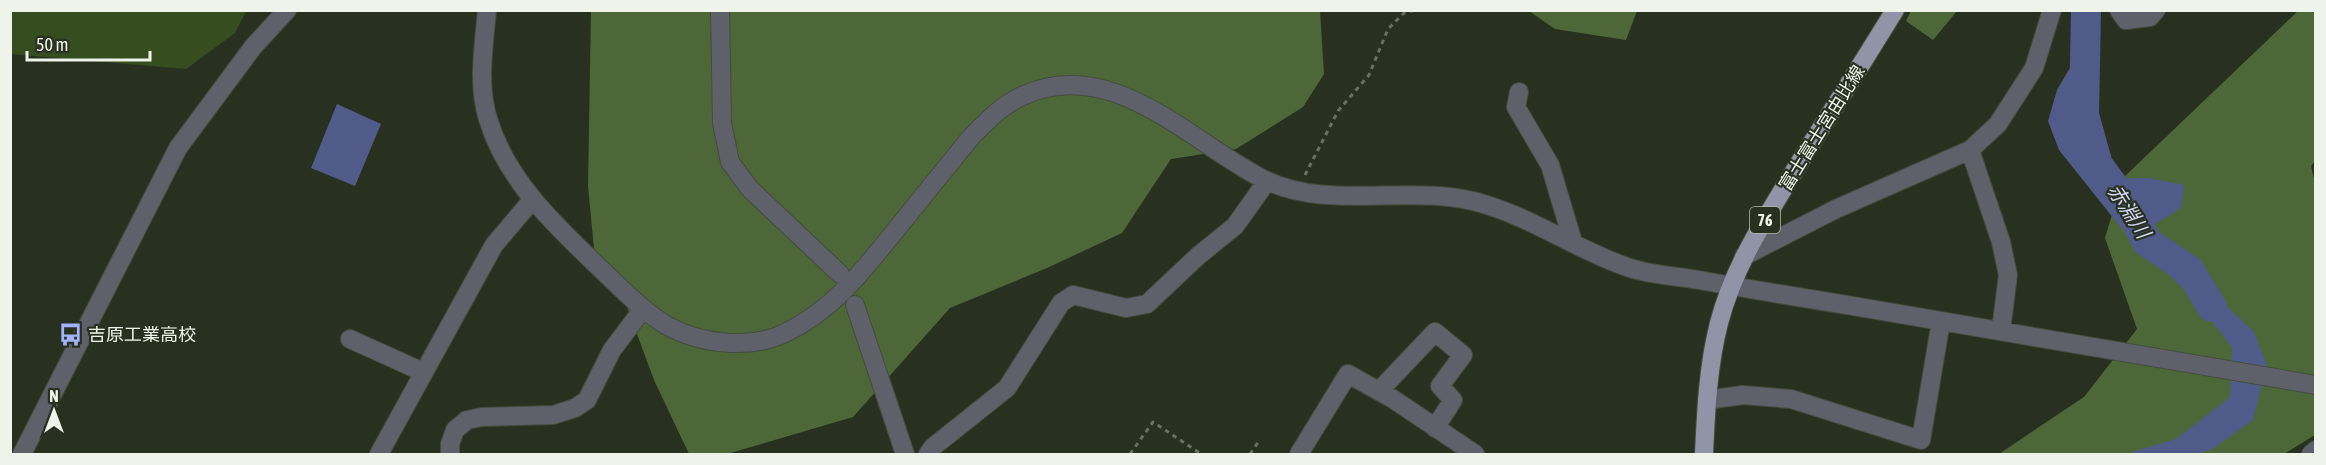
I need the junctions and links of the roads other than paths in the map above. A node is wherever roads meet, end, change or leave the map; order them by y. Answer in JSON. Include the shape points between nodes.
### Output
{"nodes":[{"id":1,"x":287,"y":10,"type":"edge"},
{"id":2,"x":487,"y":10,"type":"edge"},
{"id":3,"x":720,"y":10,"type":"edge"},
{"id":4,"x":1895,"y":10,"type":"edge"},
{"id":5,"x":2052,"y":10,"type":"edge"},
{"id":6,"x":2156,"y":10,"type":"edge"},
{"id":7,"x":2125,"y":14,"type":"edge"},
{"id":8,"x":1519,"y":92,"type":"dead end"},
{"id":9,"x":1970,"y":150,"type":"junction"},
{"id":10,"x":1267,"y":181,"type":"junction"},
{"id":11,"x":533,"y":199,"type":"junction"},
{"id":12,"x":1573,"y":242,"type":"junction"},
{"id":13,"x":1744,"y":256,"type":"junction"},
{"id":14,"x":840,"y":274,"type":"dead end"},
{"id":15,"x":1731,"y":286,"type":"junction"},
{"id":16,"x":855,"y":305,"type":"dead end"},
{"id":17,"x":643,"y":309,"type":"junction"},
{"id":18,"x":1941,"y":321,"type":"junction"},
{"id":19,"x":2001,"y":330,"type":"junction"},
{"id":20,"x":350,"y":339,"type":"dead end"},
{"id":21,"x":423,"y":372,"type":"junction"},
{"id":22,"x":2316,"y":385,"type":"edge"},
{"id":23,"x":1379,"y":391,"type":"junction"},
{"id":24,"x":1707,"y":400,"type":"junction"},
{"id":25,"x":1435,"y":428,"type":"junction"},
{"id":26,"x":2316,"y":450,"type":"edge"},
{"id":27,"x":22,"y":454,"type":"edge"},
{"id":28,"x":379,"y":454,"type":"edge"},
{"id":29,"x":450,"y":454,"type":"edge"},
{"id":30,"x":905,"y":454,"type":"edge"},
{"id":31,"x":928,"y":454,"type":"edge"},
{"id":32,"x":1299,"y":454,"type":"edge"},
{"id":33,"x":1475,"y":454,"type":"edge"},
{"id":34,"x":1704,"y":454,"type":"edge"},
{"id":35,"x":2311,"y":454,"type":"edge"}],
"edges":[{"from":1,"to":27,"type":"street","via":[[178,148]]},
{"from":2,"to":11,"type":"street","via":[[482,79],[487,117],[500,152]]},
{"from":3,"to":14,"type":"street","via":[[722,123],[730,162],[750,189]]},
{"from":4,"to":13,"type":"main road","name":"富士富士宮由比線","number":"76"},
{"from":5,"to":9,"type":"street","via":[[2034,68],[1998,124]]},
{"from":6,"to":7,"type":"street","via":[[2150,17]]},
{"from":8,"to":12,"type":"street","via":[[1516,107],[1550,165]]},
{"from":9,"to":13,"type":"street","via":[[1836,208]]},
{"from":9,"to":19,"type":"street","via":[[2001,242],[2007,275]]},
{"from":10,"to":12,"type":"street","via":[[1322,195],[1419,194],[1487,204]]},
{"from":10,"to":17,"type":"street","via":[[1144,104],[1116,92],[1051,86],[1018,97],[991,118],[971,137],[859,276],[824,311],[783,334],[732,343],[687,334]]},
{"from":10,"to":31,"type":"street","via":[[1235,226],[1147,304],[1126,308],[1073,295],[1061,303],[1007,388]]},
{"from":11,"to":17,"type":"street"},
{"from":11,"to":21,"type":"street","via":[[494,245]]},
{"from":12,"to":15,"type":"street","via":[[1631,268]]},
{"from":13,"to":15,"type":"main road","name":"富士富士宮由比線","number":"76"},
{"from":15,"to":18,"type":"street"},
{"from":15,"to":24,"type":"main road","name":"富士富士宮由比線","number":"76","via":[[1711,361]]},
{"from":16,"to":30,"type":"street"},
{"from":17,"to":29,"type":"street","via":[[612,350],[587,400],[554,415],[467,420],[455,430]]},
{"from":18,"to":19,"type":"street"},
{"from":18,"to":24,"type":"street","via":[[1921,440],[1791,399],[1743,395]]},
{"from":19,"to":22,"type":"street"},
{"from":20,"to":21,"type":"street"},
{"from":21,"to":28,"type":"street"},
{"from":23,"to":25,"type":"street"},
{"from":23,"to":25,"type":"street","via":[[1436,332],[1462,355],[1440,386],[1453,400]]},
{"from":23,"to":32,"type":"street","via":[[1348,374]]},
{"from":24,"to":34,"type":"main road","name":"富士富士宮由比線","number":"76"},
{"from":25,"to":33,"type":"street"},
{"from":26,"to":35,"type":"street"}]}
